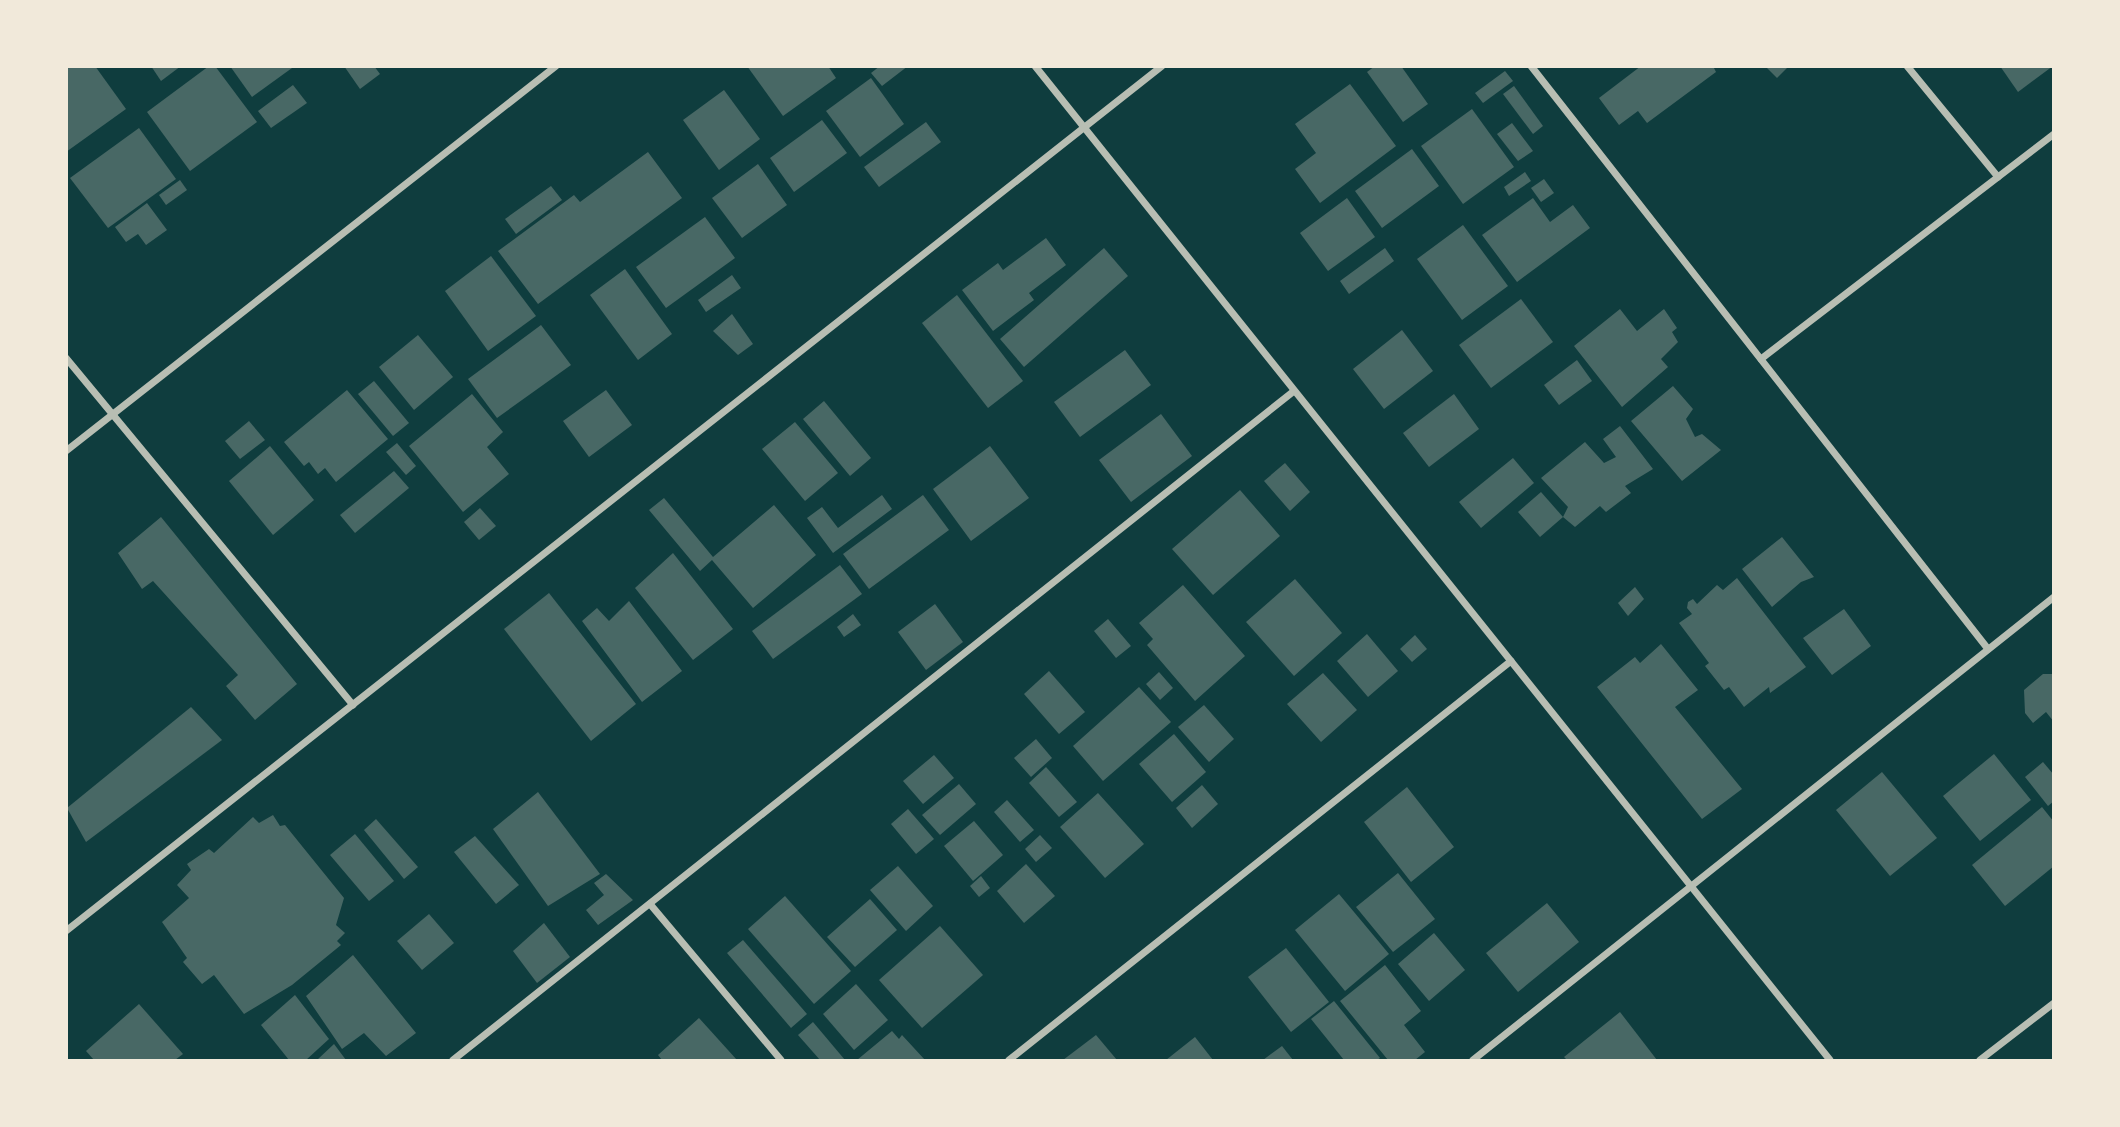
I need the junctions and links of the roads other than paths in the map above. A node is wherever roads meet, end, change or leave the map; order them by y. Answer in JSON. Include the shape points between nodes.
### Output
{"nodes":[{"id":1,"x":556,"y":66,"type":"edge"},
{"id":2,"x":1034,"y":66,"type":"edge"},
{"id":3,"x":1162,"y":66,"type":"edge"},
{"id":4,"x":1531,"y":66,"type":"edge"},
{"id":5,"x":1908,"y":66,"type":"edge"},
{"id":6,"x":1084,"y":128,"type":"junction"},
{"id":7,"x":2053,"y":134,"type":"edge"},
{"id":8,"x":1998,"y":177,"type":"junction"},
{"id":9,"x":66,"y":358,"type":"edge"},
{"id":10,"x":1760,"y":359,"type":"junction"},
{"id":11,"x":1294,"y":391,"type":"junction"},
{"id":12,"x":113,"y":415,"type":"junction"},
{"id":13,"x":66,"y":451,"type":"edge"},
{"id":14,"x":2053,"y":597,"type":"edge"},
{"id":15,"x":1988,"y":649,"type":"junction"},
{"id":16,"x":1511,"y":661,"type":"junction"},
{"id":17,"x":353,"y":705,"type":"junction"},
{"id":18,"x":1691,"y":886,"type":"junction"},
{"id":19,"x":650,"y":904,"type":"junction"},
{"id":20,"x":66,"y":931,"type":"edge"},
{"id":21,"x":2053,"y":1003,"type":"edge"},
{"id":22,"x":453,"y":1060,"type":"edge"},
{"id":23,"x":781,"y":1060,"type":"edge"},
{"id":24,"x":1009,"y":1060,"type":"edge"},
{"id":25,"x":1473,"y":1060,"type":"edge"},
{"id":26,"x":1830,"y":1060,"type":"edge"},
{"id":27,"x":1980,"y":1060,"type":"edge"}],
"edges":[{"from":1,"to":12,"type":"street"},
{"from":2,"to":6,"type":"street"},
{"from":3,"to":6,"type":"street"},
{"from":4,"to":10,"type":"street"},
{"from":5,"to":8,"type":"street"},
{"from":6,"to":11,"type":"street"},
{"from":6,"to":17,"type":"street"},
{"from":7,"to":8,"type":"street"},
{"from":8,"to":10,"type":"street"},
{"from":9,"to":12,"type":"street"},
{"from":10,"to":15,"type":"street"},
{"from":11,"to":16,"type":"street"},
{"from":11,"to":19,"type":"street"},
{"from":12,"to":13,"type":"street"},
{"from":12,"to":17,"type":"street"},
{"from":14,"to":15,"type":"street"},
{"from":15,"to":18,"type":"street"},
{"from":16,"to":18,"type":"street"},
{"from":16,"to":24,"type":"street"},
{"from":17,"to":20,"type":"street"},
{"from":18,"to":25,"type":"street"},
{"from":18,"to":26,"type":"street"},
{"from":19,"to":22,"type":"street"},
{"from":19,"to":23,"type":"street"},
{"from":21,"to":27,"type":"street"}]}
